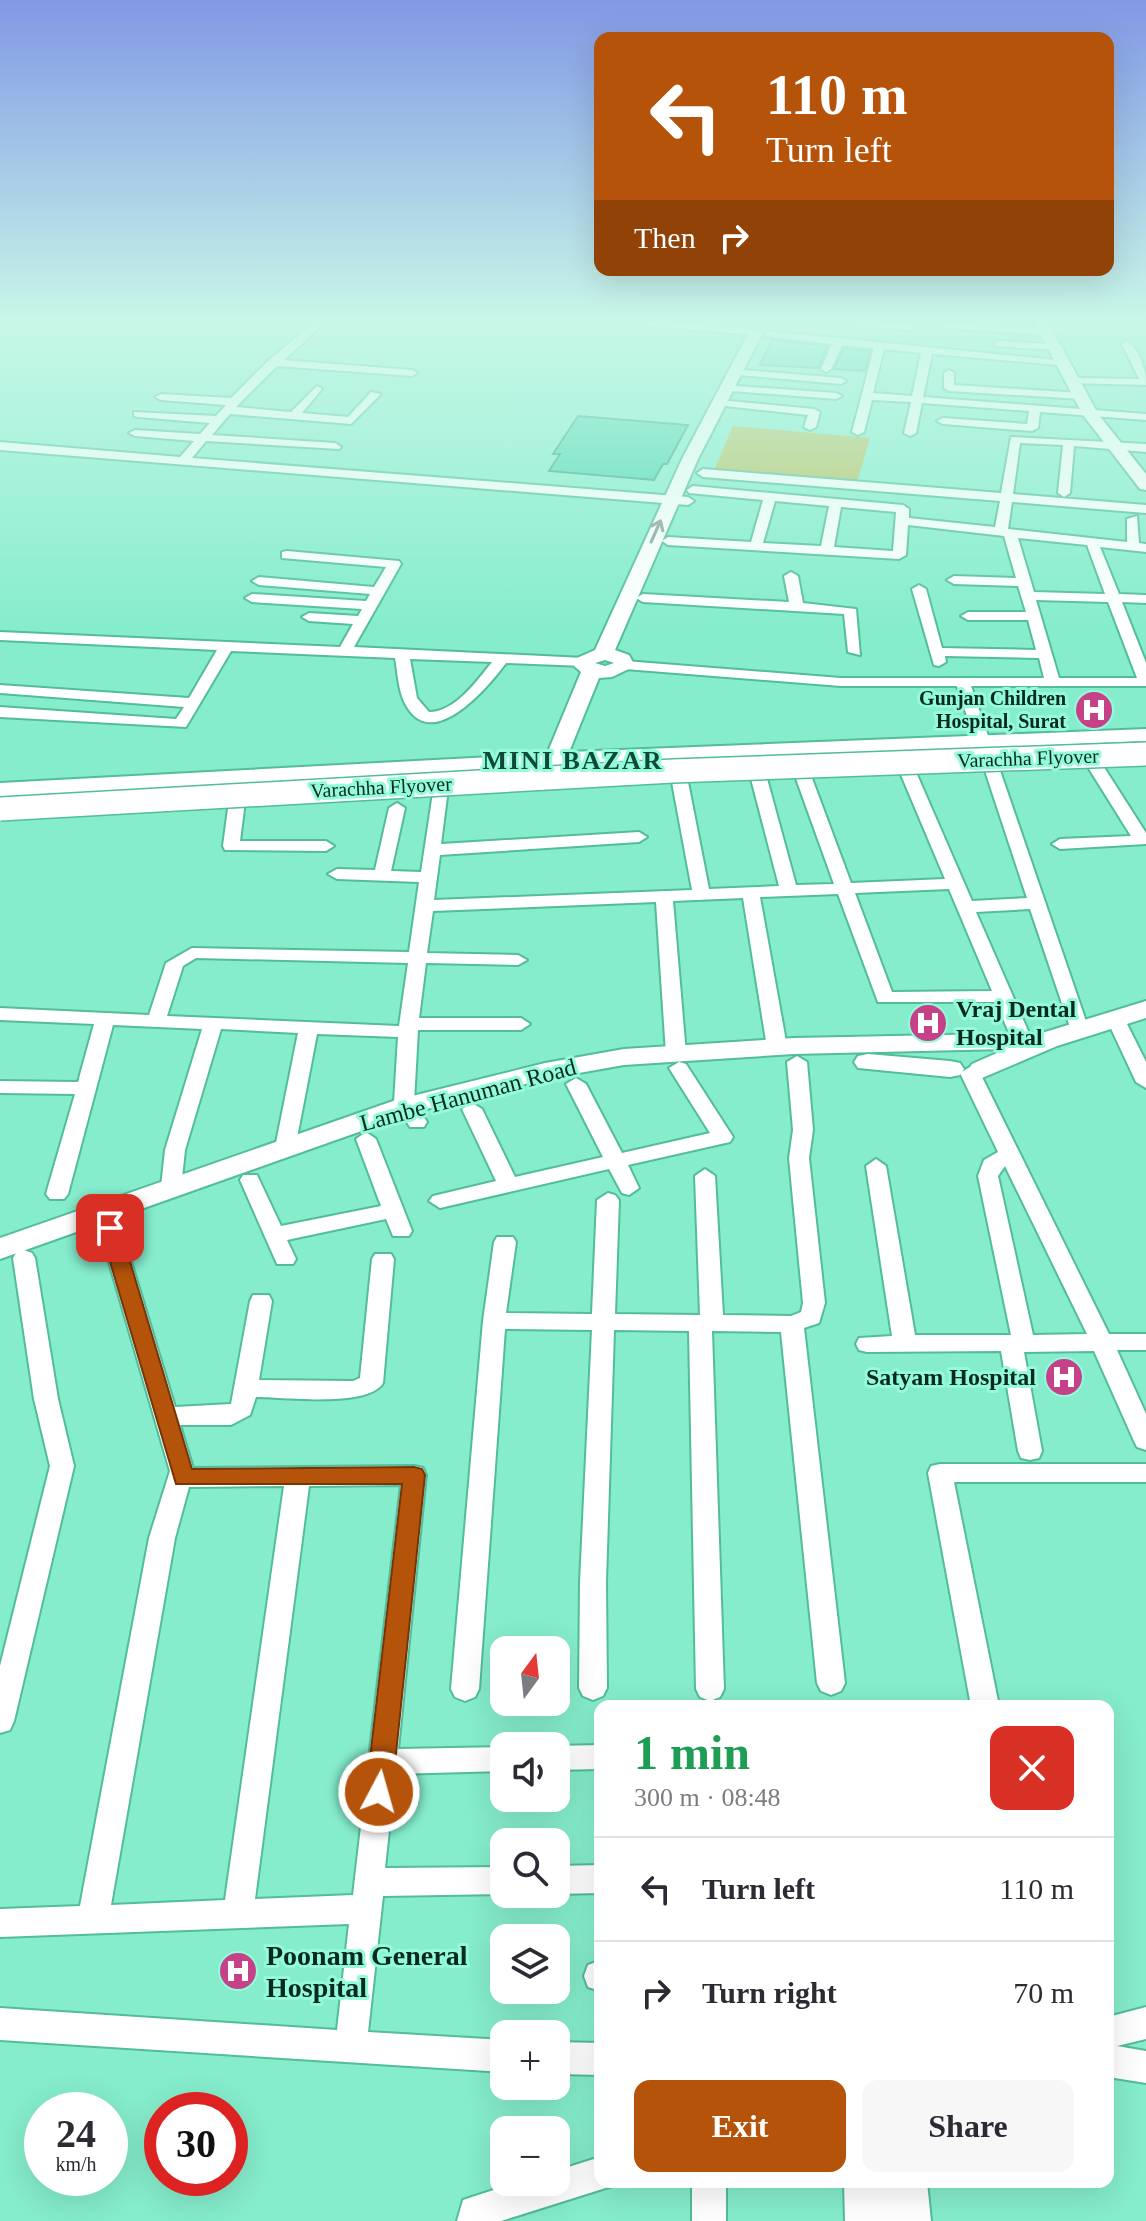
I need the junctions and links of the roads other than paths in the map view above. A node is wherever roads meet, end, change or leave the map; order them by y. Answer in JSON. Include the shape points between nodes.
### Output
{"nodes":[{"id":1,"x":217,"y":422,"type":"edge"},
{"id":2,"x":719,"y":422,"type":"edge"},
{"id":3,"x":723,"y":422,"type":"edge"},
{"id":4,"x":811,"y":422,"type":"edge"},
{"id":5,"x":861,"y":422,"type":"edge"},
{"id":6,"x":912,"y":422,"type":"edge"},
{"id":7,"x":945,"y":422,"type":"edge"},
{"id":8,"x":1034,"y":422,"type":"edge"},
{"id":9,"x":1096,"y":422,"type":"edge"},
{"id":10,"x":1111,"y":422,"type":"edge"},
{"id":11,"x":810,"y":427,"type":"dead end"},
{"id":12,"x":1146,"y":429,"type":"edge"},
{"id":13,"x":858,"y":432,"type":"dead end"},
{"id":14,"x":135,"y":433,"type":"dead end"},
{"id":15,"x":910,"y":433,"type":"dead end"},
{"id":16,"x":203,"y":438,"type":"junction"},
{"id":17,"x":1069,"y":442,"type":"junction"},
{"id":18,"x":0,"y":446,"type":"edge"},
{"id":19,"x":1112,"y":446,"type":"junction"},
{"id":20,"x":335,"y":447,"type":"dead end"},
{"id":21,"x":1146,"y":448,"type":"edge"},
{"id":22,"x":182,"y":462,"type":"junction"},
{"id":23,"x":703,"y":473,"type":"junction"},
{"id":24,"x":1146,"y":485,"type":"edge"},
{"id":25,"x":1064,"y":493,"type":"dead end"},
{"id":26,"x":684,"y":497,"type":"junction"},
{"id":27,"x":770,"y":497,"type":"junction"},
{"id":28,"x":1005,"y":498,"type":"junction"},
{"id":29,"x":836,"y":502,"type":"junction"},
{"id":30,"x":1146,"y":509,"type":"edge"},
{"id":31,"x":1133,"y":519,"type":"dead end"},
{"id":32,"x":904,"y":521,"type":"junction"},
{"id":33,"x":1006,"y":532,"type":"junction"},
{"id":34,"x":668,"y":541,"type":"junction"},
{"id":35,"x":1092,"y":542,"type":"junction"},
{"id":36,"x":756,"y":546,"type":"junction"},
{"id":37,"x":1139,"y":547,"type":"edge"},
{"id":38,"x":827,"y":551,"type":"junction"},
{"id":39,"x":287,"y":563,"type":"dead end"},
{"id":40,"x":791,"y":576,"type":"dead end"},
{"id":41,"x":954,"y":580,"type":"dead end"},
{"id":42,"x":259,"y":581,"type":"dead end"},
{"id":43,"x":383,"y":584,"type":"junction"},
{"id":44,"x":919,"y":589,"type":"dead end"},
{"id":45,"x":1026,"y":589,"type":"junction"},
{"id":46,"x":252,"y":598,"type":"dead end"},
{"id":47,"x":643,"y":598,"type":"junction"},
{"id":48,"x":1113,"y":598,"type":"junction"},
{"id":49,"x":1146,"y":599,"type":"edge"},
{"id":50,"x":371,"y":605,"type":"junction"},
{"id":51,"x":797,"y":608,"type":"junction"},
{"id":52,"x":968,"y":616,"type":"dead end"},
{"id":53,"x":1034,"y":616,"type":"junction"},
{"id":54,"x":309,"y":617,"type":"dead end"},
{"id":55,"x":362,"y":620,"type":"junction"},
{"id":56,"x":0,"y":636,"type":"edge"},
{"id":57,"x":226,"y":646,"type":"junction"},
{"id":58,"x":344,"y":652,"type":"junction"},
{"id":59,"x":855,"y":652,"type":"dead end"},
{"id":60,"x":936,"y":652,"type":"junction"},
{"id":61,"x":402,"y":654,"type":"junction"},
{"id":62,"x":1044,"y":654,"type":"junction"},
{"id":63,"x":502,"y":658,"type":"junction"},
{"id":64,"x":605,"y":664,"type":"junction"},
{"id":65,"x":1146,"y":682,"type":"edge"},
{"id":66,"x":944,"y":683,"type":"junction"},
{"id":67,"x":963,"y":683,"type":"junction"},
{"id":68,"x":1053,"y":683,"type":"junction"},
{"id":69,"x":0,"y":689,"type":"edge"},
{"id":70,"x":194,"y":703,"type":"junction"},
{"id":71,"x":0,"y":712,"type":"edge"},
{"id":72,"x":587,"y":726,"type":"junction"},
{"id":73,"x":1146,"y":735,"type":"edge"},
{"id":74,"x":563,"y":738,"type":"junction"},
{"id":75,"x":983,"y":742,"type":"junction"},
{"id":76,"x":1146,"y":746,"type":"edge"},
{"id":77,"x":1146,"y":754,"type":"edge"},
{"id":78,"x":641,"y":755,"type":"junction"},
{"id":79,"x":564,"y":759,"type":"junction"},
{"id":80,"x":521,"y":762,"type":"junction"},
{"id":81,"x":1146,"y":762,"type":"edge"},
{"id":82,"x":1094,"y":764,"type":"junction"},
{"id":83,"x":990,"y":768,"type":"junction"},
{"id":84,"x":907,"y":770,"type":"junction"},
{"id":85,"x":802,"y":773,"type":"junction"},
{"id":86,"x":758,"y":775,"type":"junction"},
{"id":87,"x":679,"y":777,"type":"junction"},
{"id":88,"x":556,"y":782,"type":"junction"},
{"id":89,"x":440,"y":789,"type":"junction"},
{"id":90,"x":0,"y":790,"type":"edge"},
{"id":91,"x":0,"y":801,"type":"edge"},
{"id":92,"x":237,"y":801,"type":"junction"},
{"id":93,"x":397,"y":808,"type":"dead end"},
{"id":94,"x":0,"y":809,"type":"edge"},
{"id":95,"x":0,"y":817,"type":"edge"},
{"id":96,"x":1138,"y":819,"type":"edge"},
{"id":97,"x":639,"y":837,"type":"dead end"},
{"id":98,"x":1060,"y":844,"type":"dead end"},
{"id":99,"x":326,"y":846,"type":"dead end"},
{"id":100,"x":432,"y":850,"type":"junction"},
{"id":101,"x":337,"y":874,"type":"dead end"},
{"id":102,"x":382,"y":875,"type":"junction"},
{"id":103,"x":429,"y":877,"type":"junction"},
{"id":104,"x":955,"y":884,"type":"junction"},
{"id":105,"x":845,"y":888,"type":"junction"},
{"id":106,"x":789,"y":890,"type":"junction"},
{"id":107,"x":750,"y":891,"type":"junction"},
{"id":108,"x":701,"y":893,"type":"junction"},
{"id":109,"x":664,"y":895,"type":"junction"},
{"id":110,"x":1036,"y":903,"type":"junction"},
{"id":111,"x":425,"y":906,"type":"junction"},
{"id":112,"x":964,"y":907,"type":"junction"},
{"id":113,"x":418,"y":958,"type":"junction"},
{"id":114,"x":518,"y":960,"type":"dead end"},
{"id":115,"x":1003,"y":996,"type":"junction"},
{"id":116,"x":1146,"y":1009,"type":"edge"},
{"id":117,"x":0,"y":1014,"type":"edge"},
{"id":118,"x":105,"y":1019,"type":"junction"},
{"id":119,"x":1146,"y":1020,"type":"edge"},
{"id":120,"x":156,"y":1021,"type":"junction"},
{"id":121,"x":1111,"y":1022,"type":"junction"},
{"id":122,"x":213,"y":1023,"type":"junction"},
{"id":123,"x":521,"y":1024,"type":"dead end"},
{"id":124,"x":309,"y":1027,"type":"junction"},
{"id":125,"x":409,"y":1028,"type":"junction"},
{"id":126,"x":1080,"y":1030,"type":"junction"},
{"id":127,"x":1035,"y":1040,"type":"junction"},
{"id":128,"x":787,"y":1055,"type":"junction"},
{"id":129,"x":965,"y":1059,"type":"junction"},
{"id":130,"x":678,"y":1061,"type":"junction"},
{"id":131,"x":1146,"y":1082,"type":"edge"},
{"id":132,"x":576,"y":1084,"type":"junction"},
{"id":133,"x":0,"y":1087,"type":"edge"},
{"id":134,"x":86,"y":1088,"type":"junction"},
{"id":135,"x":472,"y":1109,"type":"junction"},
{"id":136,"x":412,"y":1114,"type":"junction"},
{"id":137,"x":366,"y":1139,"type":"junction"},
{"id":138,"x":285,"y":1148,"type":"junction"},
{"id":139,"x":1010,"y":1154,"type":"junction"},
{"id":140,"x":615,"y":1160,"type":"junction"},
{"id":141,"x":876,"y":1166,"type":"dead end"},
{"id":142,"x":705,"y":1176,"type":"dead end"},
{"id":143,"x":250,"y":1180,"type":"junction"},
{"id":144,"x":508,"y":1185,"type":"junction"},
{"id":145,"x":171,"y":1187,"type":"junction"},
{"id":146,"x":57,"y":1194,"type":"dead end"},
{"id":147,"x":440,"y":1201,"type":"dead end"},
{"id":148,"x":110,"y":1228,"type":"junction"},
{"id":149,"x":274,"y":1235,"type":"junction"},
{"id":150,"x":505,"y":1242,"type":"dead end"},
{"id":151,"x":8,"y":1258,"type":"edge"},
{"id":152,"x":285,"y":1259,"type":"dead end"},
{"id":153,"x":383,"y":1259,"type":"dead end"},
{"id":154,"x":261,"y":1301,"type":"dead end"},
{"id":155,"x":494,"y":1321,"type":"junction"},
{"id":156,"x":605,"y":1322,"type":"junction"},
{"id":157,"x":706,"y":1323,"type":"junction"},
{"id":158,"x":792,"y":1324,"type":"junction"},
{"id":159,"x":1146,"y":1342,"type":"edge"},
{"id":160,"x":867,"y":1344,"type":"dead end"},
{"id":161,"x":905,"y":1344,"type":"junction"},
{"id":162,"x":1017,"y":1344,"type":"junction"},
{"id":163,"x":1103,"y":1344,"type":"junction"},
{"id":164,"x":247,"y":1388,"type":"junction"},
{"id":165,"x":166,"y":1416,"type":"junction"},
{"id":166,"x":1146,"y":1441,"type":"edge"},
{"id":167,"x":1030,"y":1451,"type":"dead end"},
{"id":168,"x":182,"y":1471,"type":"junction"},
{"id":169,"x":1146,"y":1473,"type":"edge"},
{"id":170,"x":298,"y":1477,"type":"junction"},
{"id":171,"x":831,"y":1683,"type":"dead end"},
{"id":172,"x":593,"y":1688,"type":"dead end"},
{"id":173,"x":465,"y":1689,"type":"dead end"},
{"id":174,"x":710,"y":1689,"type":"dead end"},
{"id":175,"x":984,"y":1700,"type":"edge"},
{"id":176,"x":0,"y":1721,"type":"edge"},
{"id":177,"x":594,"y":1757,"type":"edge"},
{"id":178,"x":570,"y":1758,"type":"edge"},
{"id":179,"x":490,"y":1759,"type":"edge"},
{"id":180,"x":383,"y":1762,"type":"junction"},
{"id":181,"x":594,"y":1879,"type":"edge"},
{"id":182,"x":570,"y":1880,"type":"edge"},
{"id":183,"x":490,"y":1882,"type":"edge"},
{"id":184,"x":368,"y":1895,"type":"junction"},
{"id":185,"x":238,"y":1914,"type":"junction"},
{"id":186,"x":93,"y":1919,"type":"junction"},
{"id":187,"x":0,"y":1923,"type":"edge"},
{"id":188,"x":1146,"y":2023,"type":"edge"},
{"id":189,"x":0,"y":2024,"type":"edge"},
{"id":190,"x":1114,"y":2031,"type":"edge"},
{"id":191,"x":351,"y":2047,"type":"junction"},
{"id":192,"x":490,"y":2055,"type":"edge"},
{"id":193,"x":570,"y":2058,"type":"edge"},
{"id":194,"x":594,"y":2059,"type":"edge"},
{"id":195,"x":1114,"y":2062,"type":"edge"},
{"id":196,"x":1146,"y":2067,"type":"edge"},
{"id":197,"x":594,"y":2176,"type":"edge"},
{"id":198,"x":709,"y":2188,"type":"edge"},
{"id":199,"x":867,"y":2188,"type":"edge"},
{"id":200,"x":904,"y":2188,"type":"edge"},
{"id":201,"x":474,"y":2221,"type":"edge"},
{"id":202,"x":709,"y":2221,"type":"edge"},
{"id":203,"x":869,"y":2221,"type":"edge"},
{"id":204,"x":907,"y":2221,"type":"edge"}],
"edges":[{"from":1,"to":16,"type":"street"},
{"from":2,"to":26,"type":"street"},
{"from":3,"to":23,"type":"street"},
{"from":4,"to":11,"type":"street"},
{"from":5,"to":13,"type":"street"},
{"from":6,"to":15,"type":"street"},
{"from":7,"to":8,"type":"street","via":[[963,428],[1033,428]]},
{"from":9,"to":19,"type":"street"},
{"from":10,"to":12,"type":"street"},
{"from":14,"to":16,"type":"street"},
{"from":16,"to":20,"type":"street"},
{"from":16,"to":22,"type":"street"},
{"from":17,"to":19,"type":"street"},
{"from":17,"to":25,"type":"street"},
{"from":17,"to":28,"type":"street","via":[[1015,439]]},
{"from":18,"to":22,"type":"street"},
{"from":19,"to":21,"type":"street"},
{"from":19,"to":24,"type":"street"},
{"from":22,"to":26,"type":"street"},
{"from":23,"to":26,"type":"street"},
{"from":23,"to":28,"type":"street"},
{"from":26,"to":27,"type":"street"},
{"from":26,"to":34,"type":"street"},
{"from":64,"to":26,"type":"street","one_way":true},
{"from":27,"to":29,"type":"street"},
{"from":27,"to":36,"type":"street"},
{"from":28,"to":30,"type":"street"},
{"from":28,"to":33,"type":"street"},
{"from":29,"to":32,"type":"street","via":[[903,509]]},
{"from":29,"to":38,"type":"street"},
{"from":31,"to":37,"type":"street"},
{"from":32,"to":33,"type":"street"},
{"from":32,"to":38,"type":"street","via":[[899,556]]},
{"from":33,"to":35,"type":"street","via":[[1068,532]]},
{"from":33,"to":45,"type":"street"},
{"from":34,"to":36,"type":"street"},
{"from":34,"to":47,"type":"street"},
{"from":35,"to":37,"type":"street"},
{"from":35,"to":48,"type":"street"},
{"from":36,"to":38,"type":"street"},
{"from":39,"to":43,"type":"street","via":[[393,563]]},
{"from":40,"to":51,"type":"street"},
{"from":41,"to":45,"type":"street"},
{"from":42,"to":43,"type":"street"},
{"from":43,"to":50,"type":"street"},
{"from":44,"to":60,"type":"street"},
{"from":45,"to":48,"type":"street"},
{"from":45,"to":53,"type":"street"},
{"from":46,"to":50,"type":"street"},
{"from":47,"to":51,"type":"street"},
{"from":47,"to":64,"type":"street"},
{"from":48,"to":49,"type":"street"},
{"from":48,"to":65,"type":"street"},
{"from":50,"to":55,"type":"street"},
{"from":51,"to":59,"type":"street","via":[[850,611]]},
{"from":52,"to":53,"type":"street"},
{"from":53,"to":62,"type":"street"},
{"from":54,"to":55,"type":"street"},
{"from":55,"to":58,"type":"street"},
{"from":56,"to":57,"type":"street"},
{"from":57,"to":58,"type":"street"},
{"from":57,"to":70,"type":"street"},
{"from":58,"to":61,"type":"street"},
{"from":60,"to":62,"type":"street"},
{"from":60,"to":66,"type":"street"},
{"from":61,"to":63,"type":"street"},
{"from":61,"to":63,"type":"street","via":[[413,706],[435,715],[473,695]]},
{"from":62,"to":68,"type":"street"},
{"from":63,"to":64,"type":"street"},
{"from":64,"to":66,"type":"street","via":[[841,682]]},
{"from":64,"to":72,"type":"street"},
{"from":64,"to":74,"type":"street"},
{"from":65,"to":68,"type":"street"},
{"from":66,"to":67,"type":"street"},
{"from":67,"to":68,"type":"street"},
{"from":67,"to":75,"type":"street"},
{"from":69,"to":70,"type":"street"},
{"from":70,"to":71,"type":"street","via":[[181,724]]},
{"from":72,"to":78,"type":"street","via":[[604,746]]},
{"from":72,"to":79,"type":"street"},
{"from":73,"to":75,"type":"street"},
{"from":74,"to":79,"type":"street"},
{"from":74,"to":80,"type":"street"},
{"from":75,"to":78,"type":"street"},
{"from":75,"to":83,"type":"street"},
{"from":76,"to":91,"type":"main road","name":"Varachha Flyover","via":[[562,768]]},
{"from":77,"to":94,"type":"main road","name":"Varachha Flyover","bridge":true,"via":[[673,771]]},
{"from":78,"to":79,"type":"street"},
{"from":79,"to":80,"type":"street"},
{"from":79,"to":88,"type":"street"},
{"from":80,"to":90,"type":"street"},
{"from":81,"to":82,"type":"street"},
{"from":82,"to":83,"type":"street"},
{"from":82,"to":96,"type":"street"},
{"from":83,"to":84,"type":"street"},
{"from":83,"to":110,"type":"street"},
{"from":84,"to":85,"type":"street"},
{"from":84,"to":104,"type":"street"},
{"from":85,"to":86,"type":"street"},
{"from":85,"to":105,"type":"street"},
{"from":86,"to":87,"type":"street"},
{"from":86,"to":106,"type":"street"},
{"from":87,"to":88,"type":"street"},
{"from":87,"to":108,"type":"street"},
{"from":88,"to":89,"type":"street"},
{"from":89,"to":92,"type":"street"},
{"from":89,"to":100,"type":"street"},
{"from":92,"to":95,"type":"street"},
{"from":92,"to":99,"type":"street","via":[[231,846]]},
{"from":93,"to":102,"type":"street"},
{"from":96,"to":98,"type":"street","via":[[1140,841]]},
{"from":97,"to":100,"type":"street"},
{"from":100,"to":103,"type":"street"},
{"from":101,"to":102,"type":"street"},
{"from":102,"to":103,"type":"street"},
{"from":103,"to":111,"type":"street"},
{"from":104,"to":105,"type":"street"},
{"from":104,"to":112,"type":"street"},
{"from":105,"to":106,"type":"street"},
{"from":105,"to":115,"type":"street","via":[[885,998]]},
{"from":106,"to":107,"type":"street"},
{"from":107,"to":108,"type":"street"},
{"from":107,"to":128,"type":"street"},
{"from":108,"to":109,"type":"street"},
{"from":109,"to":111,"type":"street"},
{"from":109,"to":130,"type":"street"},
{"from":110,"to":112,"type":"street"},
{"from":110,"to":126,"type":"street"},
{"from":111,"to":113,"type":"street"},
{"from":112,"to":115,"type":"street"},
{"from":113,"to":114,"type":"street"},
{"from":113,"to":120,"type":"street","via":[[184,955],[175,963]]},
{"from":113,"to":125,"type":"street"},
{"from":115,"to":127,"type":"street"},
{"from":116,"to":121,"type":"street"},
{"from":117,"to":118,"type":"street"},
{"from":118,"to":120,"type":"street"},
{"from":118,"to":134,"type":"street"},
{"from":119,"to":121,"type":"street"},
{"from":120,"to":122,"type":"street"},
{"from":121,"to":126,"type":"street"},
{"from":121,"to":131,"type":"street"},
{"from":122,"to":124,"type":"street"},
{"from":122,"to":145,"type":"street","via":[[175,1150]]},
{"from":123,"to":125,"type":"street"},
{"from":124,"to":125,"type":"street"},
{"from":124,"to":138,"type":"street"},
{"from":125,"to":136,"type":"street"},
{"from":126,"to":127,"type":"street"},
{"from":127,"to":129,"type":"street"},
{"from":128,"to":129,"type":"street","name":"Lambe Hanuman Road","via":[[894,1062]]},
{"from":128,"to":130,"type":"street","name":"Lambe Hanuman Road"},
{"from":128,"to":158,"type":"street","via":[[803,1130],[799,1158],[814,1303],[811,1317]]},
{"from":129,"to":139,"type":"street"},
{"from":130,"to":132,"type":"street","name":"Lambe Hanuman Road"},
{"from":130,"to":136,"type":"street","name":"Lambe Hanuman Road","via":[[624,1057],[545,1071]]},
{"from":130,"to":140,"type":"street","via":[[723,1137]]},
{"from":132,"to":135,"type":"street","name":"Lambe Hanuman Road"},
{"from":132,"to":140,"type":"street"},
{"from":133,"to":134,"type":"street"},
{"from":134,"to":146,"type":"street"},
{"from":135,"to":136,"type":"street","name":"Lambe Hanuman Road"},
{"from":135,"to":144,"type":"street"},
{"from":136,"to":137,"type":"street","name":"Lambe Hanuman Road"},
{"from":136,"to":138,"type":"street","name":"Lambe Hanuman Road"},
{"from":137,"to":143,"type":"street","name":"Lambe Hanuman Road"},
{"from":137,"to":149,"type":"street","via":[[396,1221]]},
{"from":138,"to":145,"type":"street","name":"Lambe Hanuman Road"},
{"from":139,"to":162,"type":"street","via":[[991,1165],[988,1176]]},
{"from":139,"to":163,"type":"street"},
{"from":140,"to":144,"type":"street"},
{"from":140,"to":156,"type":"street","via":[[619,1194]]},
{"from":141,"to":161,"type":"street"},
{"from":142,"to":157,"type":"street"},
{"from":143,"to":148,"type":"street","name":"Lambe Hanuman Road"},
{"from":143,"to":149,"type":"street"},
{"from":144,"to":147,"type":"street"},
{"from":145,"to":151,"type":"street","name":"Lambe Hanuman Road"},
{"from":148,"to":151,"type":"street","name":"Lambe Hanuman Road"},
{"from":148,"to":165,"type":"street"},
{"from":149,"to":152,"type":"street"},
{"from":150,"to":155,"type":"street"},
{"from":151,"to":176,"type":"street","via":[[62,1466]]},
{"from":153,"to":164,"type":"street","via":[[371,1383],[356,1390]]},
{"from":154,"to":164,"type":"street"},
{"from":155,"to":156,"type":"street"},
{"from":155,"to":173,"type":"street"},
{"from":156,"to":157,"type":"street"},
{"from":156,"to":172,"type":"street"},
{"from":157,"to":158,"type":"street"},
{"from":157,"to":174,"type":"street"},
{"from":158,"to":171,"type":"street"},
{"from":159,"to":163,"type":"street"},
{"from":160,"to":161,"type":"street"},
{"from":161,"to":162,"type":"street"},
{"from":162,"to":163,"type":"street"},
{"from":162,"to":167,"type":"street"},
{"from":163,"to":166,"type":"street"},
{"from":164,"to":165,"type":"street","via":[[237,1414]]},
{"from":165,"to":168,"type":"street"},
{"from":168,"to":170,"type":"street","via":[[184,1478]]},
{"from":168,"to":186,"type":"street","via":[[162,1538]]},
{"from":169,"to":175,"type":"street","via":[[940,1473]]},
{"from":170,"to":180,"type":"street","via":[[414,1475]]},
{"from":170,"to":185,"type":"street"},
{"from":177,"to":178,"type":"street"},
{"from":179,"to":180,"type":"street"},
{"from":180,"to":184,"type":"street"},
{"from":181,"to":182,"type":"street"},
{"from":183,"to":184,"type":"street"},
{"from":184,"to":185,"type":"street"},
{"from":184,"to":191,"type":"street"},
{"from":185,"to":186,"type":"street"},
{"from":186,"to":187,"type":"street"},
{"from":188,"to":190,"type":"street"},
{"from":189,"to":191,"type":"street"},
{"from":191,"to":192,"type":"street"},
{"from":193,"to":194,"type":"street"},
{"from":195,"to":196,"type":"street"},
{"from":197,"to":201,"type":"street","via":[[475,2212]]},
{"from":198,"to":202,"type":"street"},
{"from":199,"to":203,"type":"street"},
{"from":200,"to":204,"type":"street"}]}
